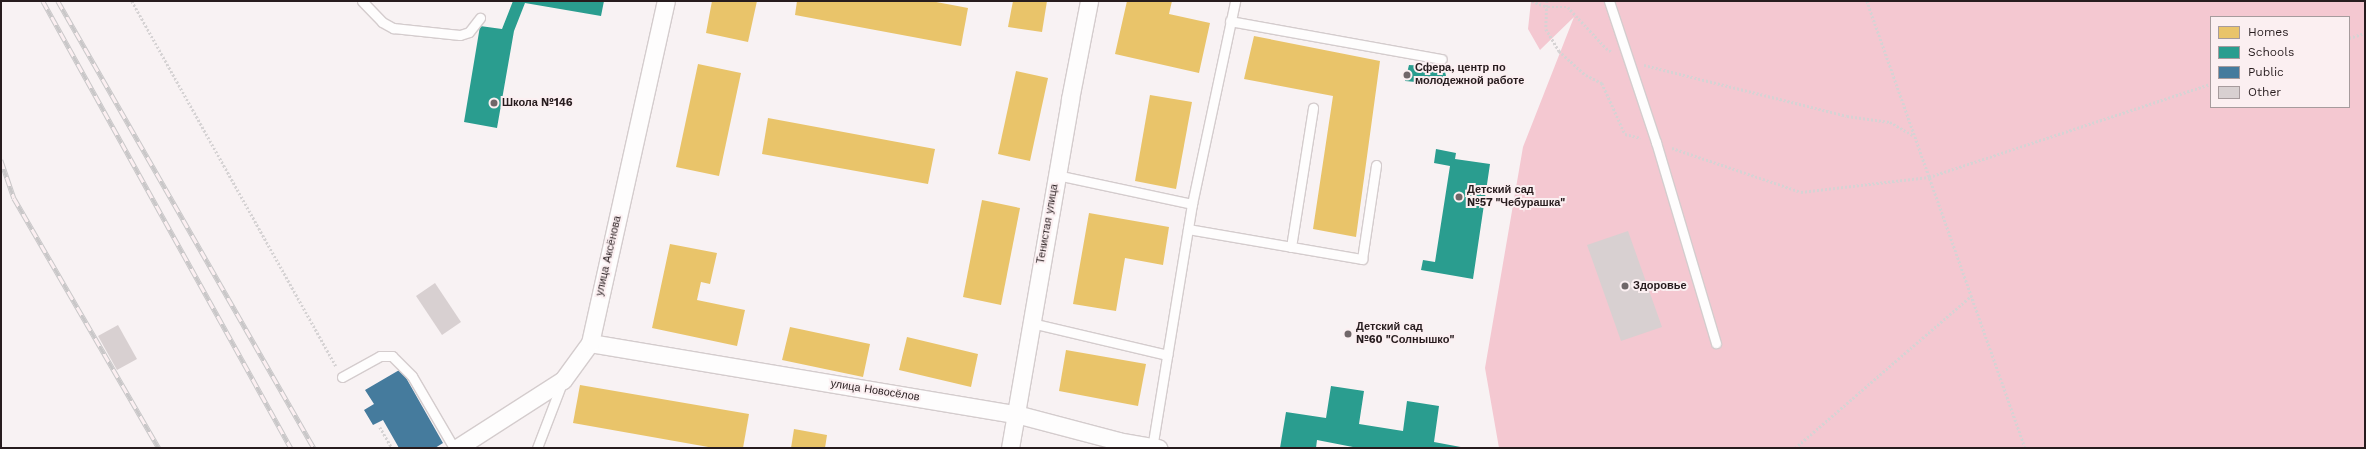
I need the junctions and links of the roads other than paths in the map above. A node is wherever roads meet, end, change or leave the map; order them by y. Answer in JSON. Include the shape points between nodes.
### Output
{"nodes":[{"id":1,"x":362,"y":1,"type":"edge"},
{"id":2,"x":666,"y":1,"type":"edge"},
{"id":3,"x":1089,"y":1,"type":"edge"},
{"id":4,"x":1234,"y":1,"type":"edge"},
{"id":5,"x":1609,"y":1,"type":"edge"},
{"id":6,"x":480,"y":18,"type":"dead end"},
{"id":7,"x":1230,"y":21,"type":"junction"},
{"id":8,"x":1442,"y":59,"type":"dead end"},
{"id":9,"x":1313,"y":108,"type":"dead end"},
{"id":10,"x":1376,"y":165,"type":"dead end"},
{"id":11,"x":1057,"y":176,"type":"junction"},
{"id":12,"x":1192,"y":204,"type":"junction"},
{"id":13,"x":1188,"y":229,"type":"junction"},
{"id":14,"x":1291,"y":247,"type":"junction"},
{"id":15,"x":1031,"y":323,"type":"junction"},
{"id":16,"x":590,"y":343,"type":"junction"},
{"id":17,"x":1716,"y":343,"type":"dead end"},
{"id":18,"x":1167,"y":355,"type":"junction"},
{"id":19,"x":342,"y":377,"type":"road end"},
{"id":20,"x":563,"y":380,"type":"junction"},
{"id":21,"x":1016,"y":414,"type":"junction"},
{"id":22,"x":1117,"y":445,"type":"edge"},
{"id":23,"x":1155,"y":447,"type":"edge"},
{"id":24,"x":456,"y":448,"type":"edge"},
{"id":25,"x":537,"y":448,"type":"edge"},
{"id":26,"x":1010,"y":448,"type":"edge"}],
"edges":[{"from":1,"to":6,"type":"lane","via":[[382,22],[393,28],[460,35],[469,32]]},
{"from":2,"to":16,"type":"street","name":"улица Аксёнова"},
{"from":3,"to":11,"type":"street","name":"Тенистая улица"},
{"from":4,"to":7,"type":"lane"},
{"from":5,"to":17,"type":"lane","via":[[1656,142]]},
{"from":7,"to":8,"type":"lane"},
{"from":7,"to":12,"type":"lane"},
{"from":9,"to":14,"type":"lane"},
{"from":10,"to":14,"type":"lane","via":[[1362,259]]},
{"from":11,"to":12,"type":"lane"},
{"from":11,"to":15,"type":"street","name":"Тенистая улица"},
{"from":12,"to":13,"type":"lane"},
{"from":13,"to":14,"type":"lane"},
{"from":13,"to":18,"type":"lane"},
{"from":15,"to":18,"type":"lane"},
{"from":15,"to":21,"type":"street","name":"Тенистая улица"},
{"from":16,"to":20,"type":"street","name":"улица Аксёнова"},
{"from":16,"to":21,"type":"street","name":"улица Новосёлов"},
{"from":18,"to":23,"type":"lane"},
{"from":19,"to":24,"type":"lane","via":[[380,356],[392,356],[412,376]]},
{"from":20,"to":24,"type":"street","name":"улица Аксёнова"},
{"from":20,"to":25,"type":"lane"},
{"from":21,"to":22,"type":"street","name":"улица Новосёлов"},
{"from":21,"to":26,"type":"street","name":"Тенистая улица"},
{"from":22,"to":23,"type":"street","name":"улица Новосёлов"}]}
